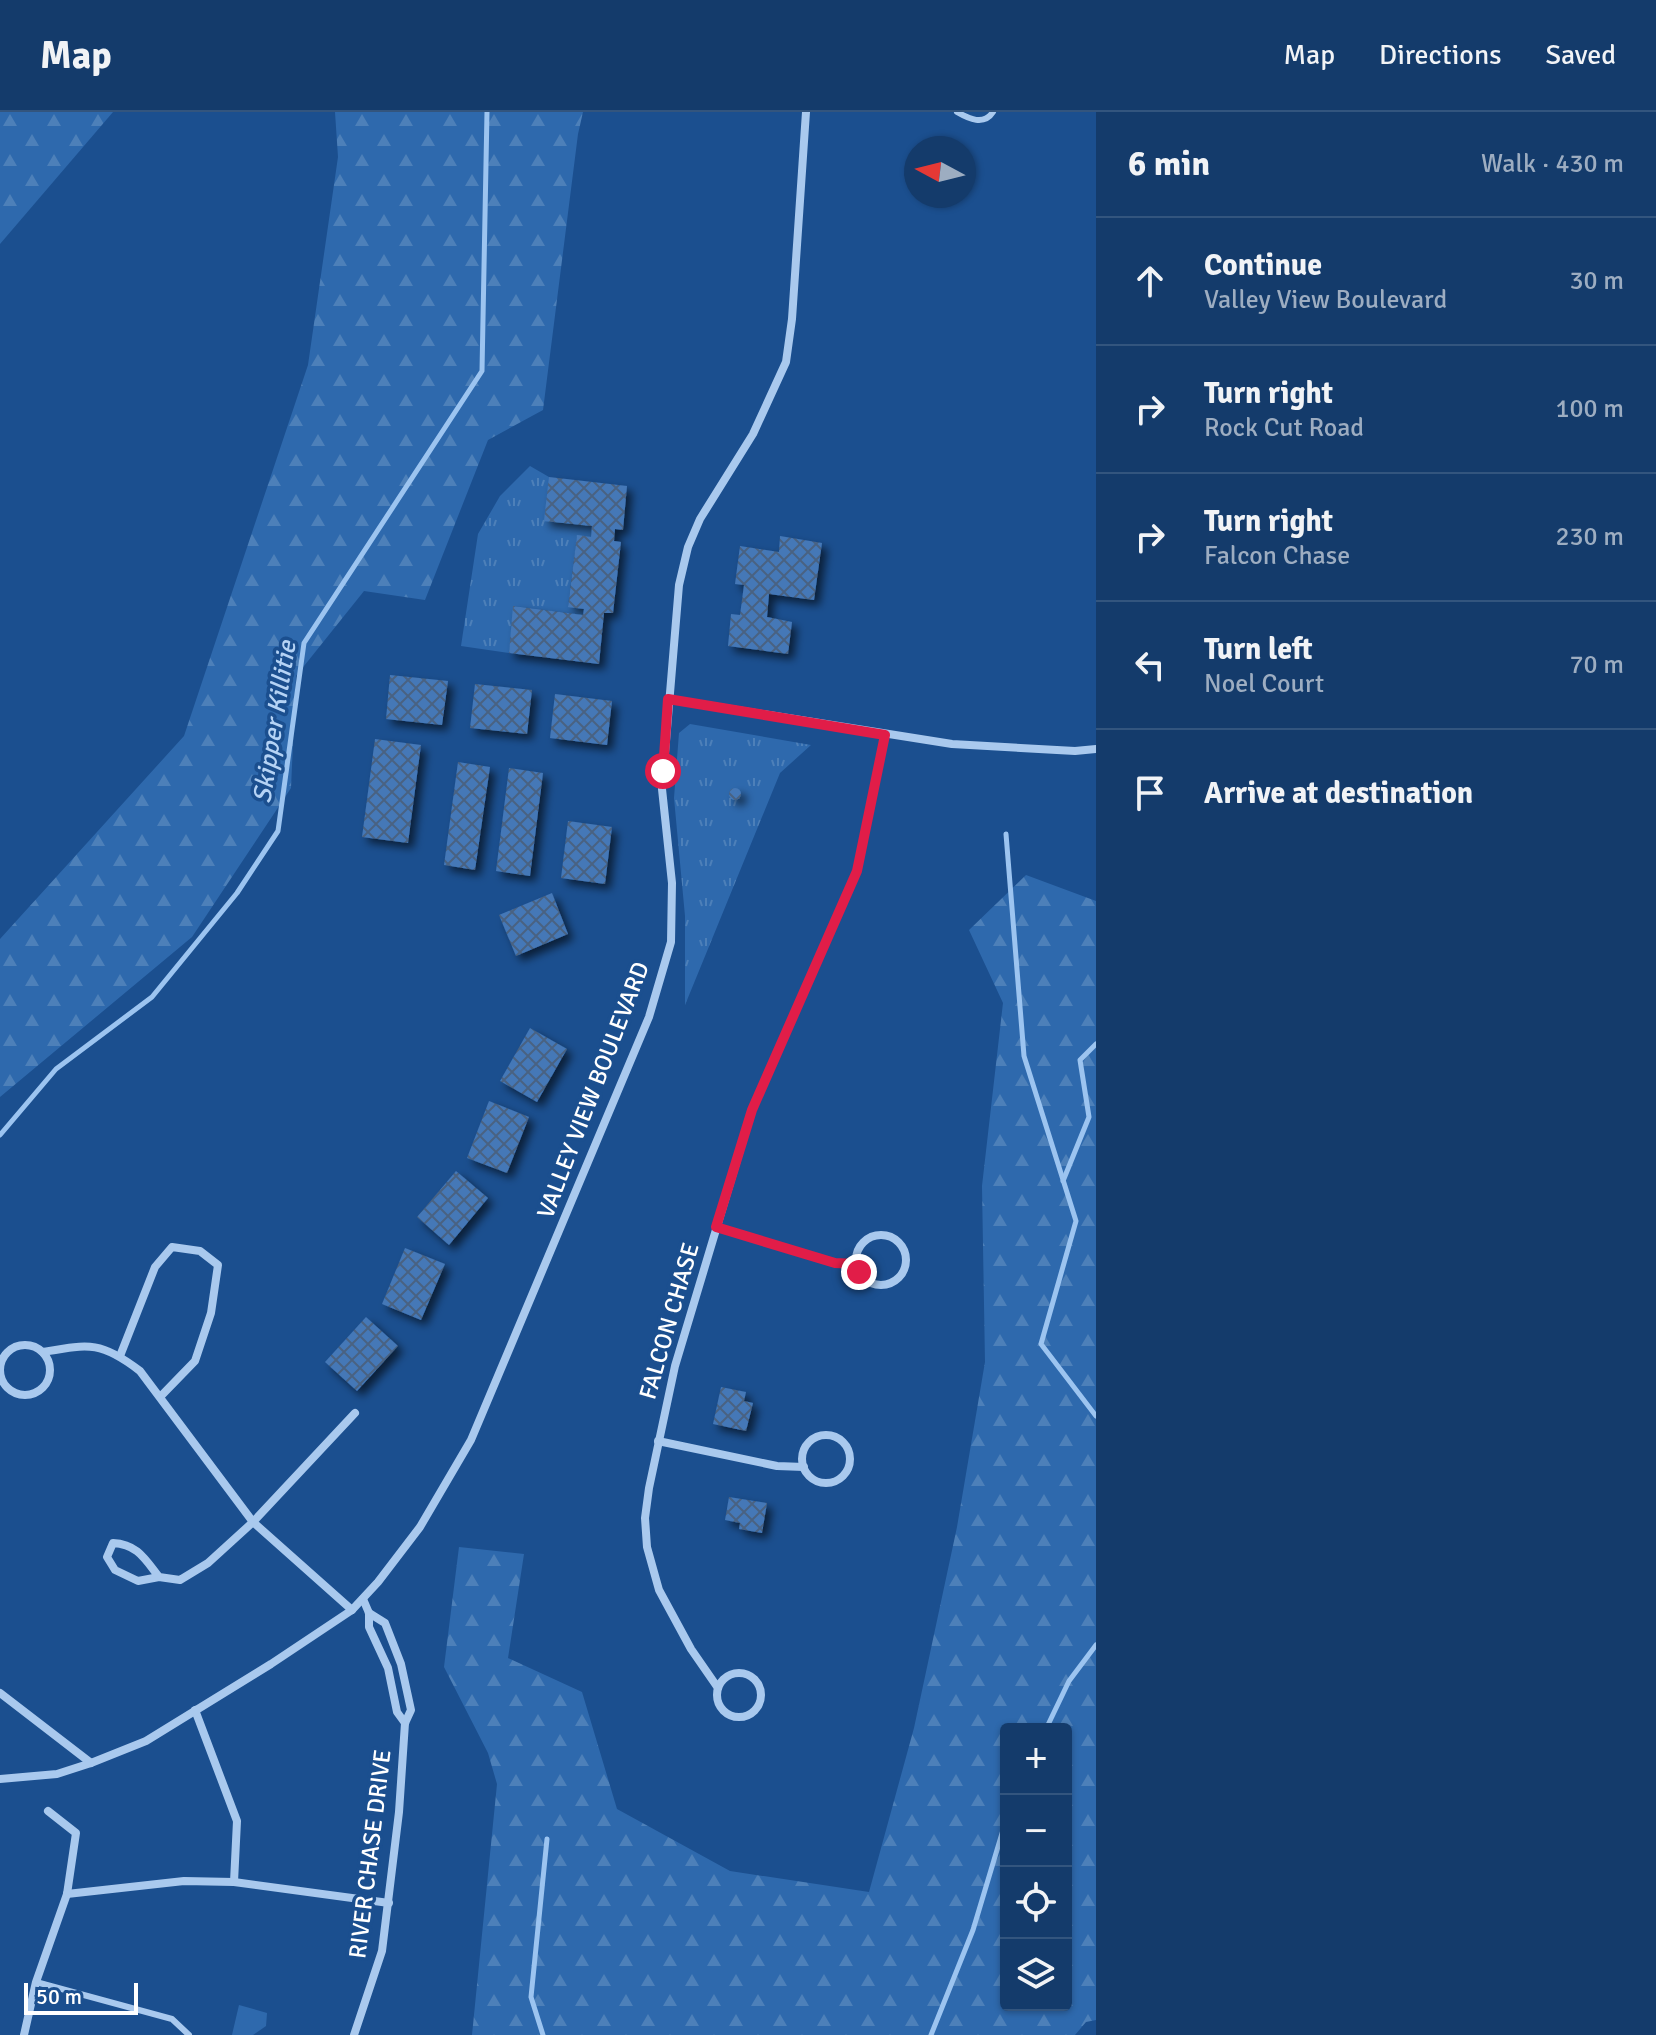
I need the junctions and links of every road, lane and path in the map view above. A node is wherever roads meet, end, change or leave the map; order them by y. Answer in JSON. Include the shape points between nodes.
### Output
{"nodes":[{"id":1,"x":806,"y":112,"type":"edge"},
{"id":2,"x":957,"y":112,"type":"edge"},
{"id":3,"x":993,"y":112,"type":"edge"},
{"id":4,"x":668,"y":699,"type":"junction"},
{"id":5,"x":885,"y":735,"type":"junction"},
{"id":6,"x":1096,"y":749,"type":"edge"},
{"id":7,"x":716,"y":1227,"type":"junction"},
{"id":8,"x":856,"y":1264,"type":"junction"},
{"id":9,"x":43,"y":1352,"type":"junction"},
{"id":10,"x":120,"y":1356,"type":"junction"},
{"id":11,"x":161,"y":1396,"type":"junction"},
{"id":12,"x":355,"y":1413,"type":"dead end"},
{"id":13,"x":658,"y":1441,"type":"junction"},
{"id":14,"x":804,"y":1467,"type":"junction"},
{"id":15,"x":253,"y":1522,"type":"junction"},
{"id":16,"x":159,"y":1577,"type":"junction"},
{"id":17,"x":363,"y":1599,"type":"junction"},
{"id":18,"x":352,"y":1610,"type":"junction"},
{"id":19,"x":369,"y":1613,"type":"junction"},
{"id":20,"x":718,"y":1688,"type":"junction"},
{"id":21,"x":0,"y":1693,"type":"edge"},
{"id":22,"x":195,"y":1710,"type":"junction"},
{"id":23,"x":405,"y":1723,"type":"junction"},
{"id":24,"x":91,"y":1763,"type":"junction"},
{"id":25,"x":0,"y":1779,"type":"edge"},
{"id":26,"x":48,"y":1811,"type":"dead end"},
{"id":27,"x":234,"y":1882,"type":"junction"},
{"id":28,"x":67,"y":1894,"type":"junction"},
{"id":29,"x":389,"y":1903,"type":"junction"},
{"id":30,"x":36,"y":1982,"type":"junction"},
{"id":31,"x":24,"y":2035,"type":"edge"},
{"id":32,"x":189,"y":2035,"type":"edge"},
{"id":33,"x":354,"y":2035,"type":"edge"}],
"edges":[{"from":1,"to":4,"type":"street","name":"VALLEY VIEW BOULEVARD","via":[[786,362],[753,434],[688,547]]},
{"from":2,"to":3,"type":"lane","via":[[970,120],[991,117]]},
{"from":4,"to":5,"type":"street"},
{"from":4,"to":17,"type":"street","name":"VALLEY VIEW BOULEVARD","via":[[662,789],[672,883],[671,942],[649,1017],[471,1440],[420,1527]]},
{"from":5,"to":6,"type":"street","via":[[952,744]]},
{"from":5,"to":7,"type":"street","name":"FALCON CHASE","via":[[857,871],[752,1110]]},
{"from":7,"to":8,"type":"street","via":[[835,1263]]},
{"from":7,"to":13,"type":"street","name":"FALCON CHASE"},
{"from":8,"to":8,"type":"street","via":[[858,1248],[877,1235],[899,1242],[905,1257],[902,1273],[889,1284],[872,1283]]},
{"from":9,"to":9,"type":"street","via":[[21,1345],[7,1353],[0,1367],[8,1389],[23,1396],[44,1388],[51,1374]]},
{"from":9,"to":10,"type":"street","via":[[87,1345]]},
{"from":10,"to":11,"type":"street"},
{"from":10,"to":11,"type":"street","via":[[155,1267],[172,1247],[200,1251],[218,1265],[211,1313],[195,1361]]},
{"from":11,"to":15,"type":"street"},
{"from":12,"to":15,"type":"street"},
{"from":13,"to":14,"type":"street"},
{"from":13,"to":20,"type":"street","name":"FALCON CHASE","via":[[645,1518],[647,1547],[659,1590]]},
{"from":14,"to":14,"type":"street","via":[[808,1444],[822,1435],[838,1438],[849,1450],[850,1465],[835,1481],[813,1479]]},
{"from":15,"to":16,"type":"street","via":[[208,1563],[180,1580]]},
{"from":15,"to":18,"type":"street"},
{"from":16,"to":16,"type":"street","via":[[138,1581],[115,1570],[107,1557],[113,1543],[127,1544]]},
{"from":17,"to":18,"type":"street","name":"VALLEY VIEW BOULEVARD"},
{"from":17,"to":19,"type":"street","name":"RIVER CHASE DRIVE"},
{"from":18,"to":22,"type":"street","name":"VALLEY VIEW BOULEVARD"},
{"from":19,"to":23,"type":"street","name":"RIVER CHASE DRIVE","via":[[369,1627]]},
{"from":19,"to":23,"type":"street","name":"RIVER CHASE DRIVE","via":[[385,1623],[401,1664],[411,1710]]},
{"from":20,"to":20,"type":"street","name":"FALCON CHASE","via":[[718,1703],[727,1714],[748,1714],[759,1704],[760,1690],[747,1674],[732,1673]]},
{"from":21,"to":24,"type":"street"},
{"from":22,"to":24,"type":"street","name":"VALLEY VIEW BOULEVARD","via":[[146,1741]]},
{"from":22,"to":27,"type":"street","via":[[237,1821]]},
{"from":23,"to":29,"type":"street","name":"RIVER CHASE DRIVE"},
{"from":24,"to":25,"type":"street","name":"VALLEY VIEW BOULEVARD","via":[[57,1774]]},
{"from":26,"to":28,"type":"street","via":[[76,1833]]},
{"from":27,"to":28,"type":"street","via":[[184,1881]]},
{"from":27,"to":29,"type":"street"},
{"from":28,"to":30,"type":"street"},
{"from":29,"to":33,"type":"street","name":"RIVER CHASE DRIVE","via":[[382,1951]]},
{"from":30,"to":31,"type":"street"},
{"from":30,"to":32,"type":"lane","via":[[172,2019]]}]}
